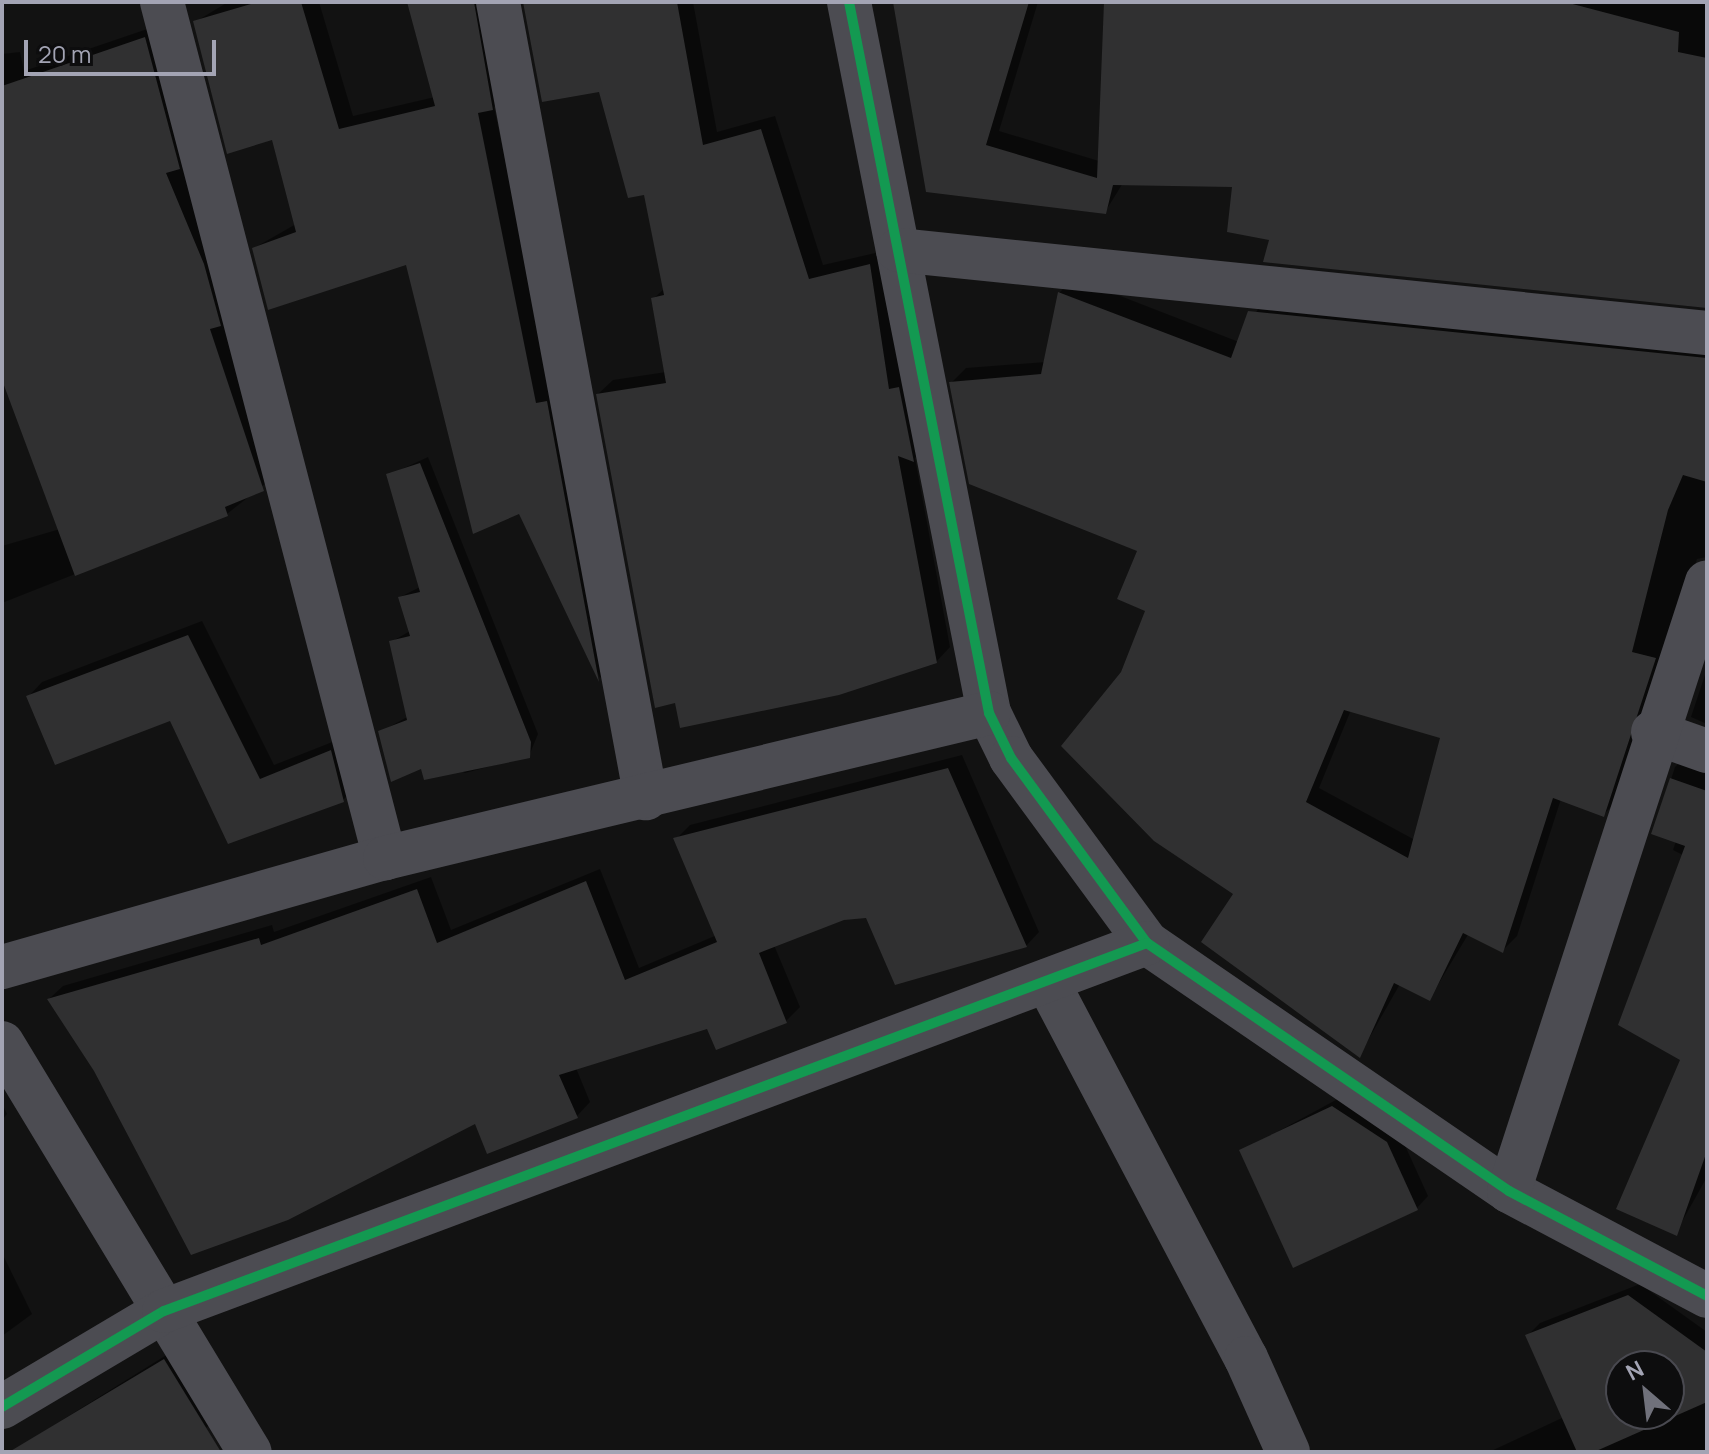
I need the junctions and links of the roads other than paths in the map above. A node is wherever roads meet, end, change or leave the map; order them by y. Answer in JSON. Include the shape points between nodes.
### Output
{"nodes":[{"id":1,"x":162,"y":2,"type":"edge"},
{"id":2,"x":498,"y":2,"type":"edge"},
{"id":3,"x":849,"y":2,"type":"edge"},
{"id":4,"x":898,"y":250,"type":"junction"},
{"id":5,"x":1707,"y":333,"type":"edge"},
{"id":6,"x":1707,"y":582,"type":"edge"},
{"id":7,"x":989,"y":713,"type":"junction"},
{"id":8,"x":1653,"y":732,"type":"junction"},
{"id":9,"x":1707,"y":751,"type":"edge"},
{"id":10,"x":646,"y":798,"type":"junction"},
{"id":11,"x":385,"y":858,"type":"junction"},
{"id":12,"x":1147,"y":943,"type":"junction"},
{"id":13,"x":2,"y":967,"type":"edge"},
{"id":14,"x":1047,"y":981,"type":"junction"},
{"id":15,"x":2,"y":1043,"type":"edge"},
{"id":16,"x":1509,"y":1191,"type":"junction"},
{"id":17,"x":1707,"y":1296,"type":"edge"},
{"id":18,"x":164,"y":1311,"type":"junction"},
{"id":19,"x":2,"y":1407,"type":"edge"},
{"id":20,"x":250,"y":1452,"type":"edge"},
{"id":21,"x":1288,"y":1452,"type":"edge"}],
"edges":[{"from":1,"to":11,"type":"street"},
{"from":2,"to":10,"type":"street"},
{"from":3,"to":4,"type":"street"},
{"from":4,"to":5,"type":"street"},
{"from":4,"to":7,"type":"street"},
{"from":6,"to":8,"type":"street"},
{"from":7,"to":10,"type":"street"},
{"from":7,"to":12,"type":"street","via":[[1011,758]]},
{"from":8,"to":9,"type":"street"},
{"from":8,"to":16,"type":"street"},
{"from":10,"to":11,"type":"street"},
{"from":11,"to":13,"type":"street"},
{"from":12,"to":14,"type":"street"},
{"from":12,"to":16,"type":"street"},
{"from":14,"to":18,"type":"street"},
{"from":14,"to":21,"type":"street","via":[[1246,1358]]},
{"from":15,"to":18,"type":"street"},
{"from":16,"to":17,"type":"street"},
{"from":18,"to":19,"type":"street"},
{"from":18,"to":20,"type":"street"}]}
